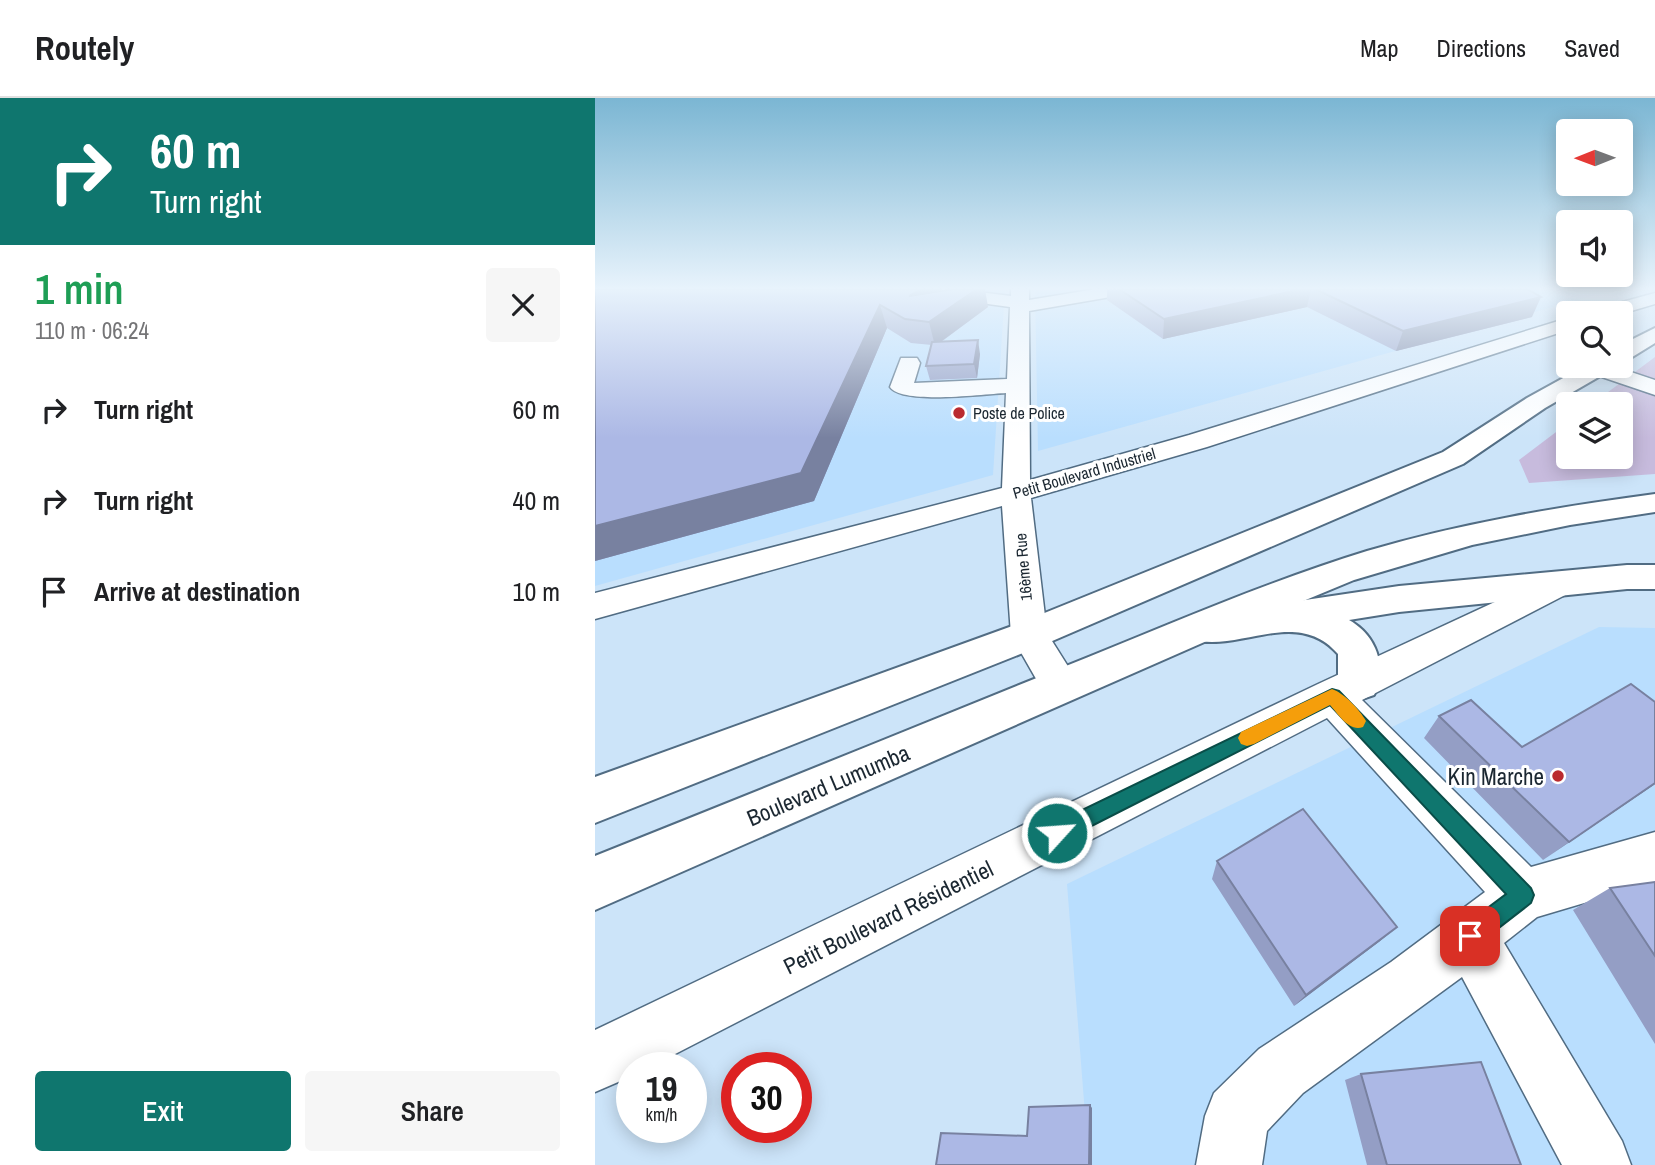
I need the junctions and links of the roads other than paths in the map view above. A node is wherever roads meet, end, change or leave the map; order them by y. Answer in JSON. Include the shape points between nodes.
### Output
{"nodes":[{"id":1,"x":1019,"y":339,"type":"edge"},
{"id":2,"x":1521,"y":339,"type":"edge"},
{"id":3,"x":909,"y":363,"type":"dead end"},
{"id":4,"x":1633,"y":377,"type":"edge"},
{"id":5,"x":1580,"y":378,"type":"edge"},
{"id":6,"x":1017,"y":386,"type":"junction"},
{"id":7,"x":1655,"y":388,"type":"edge"},
{"id":8,"x":1016,"y":493,"type":"junction"},
{"id":9,"x":1655,"y":503,"type":"edge"},
{"id":10,"x":1655,"y":577,"type":"edge"},
{"id":11,"x":1557,"y":585,"type":"junction"},
{"id":12,"x":595,"y":606,"type":"edge"},
{"id":13,"x":1285,"y":616,"type":"junction"},
{"id":14,"x":1195,"y":630,"type":"junction"},
{"id":15,"x":1029,"y":635,"type":"junction"},
{"id":16,"x":1061,"y":687,"type":"junction"},
{"id":17,"x":1346,"y":689,"type":"junction"},
{"id":18,"x":595,"y":800,"type":"edge"},
{"id":19,"x":1655,"y":857,"type":"edge"},
{"id":20,"x":595,"y":883,"type":"edge"},
{"id":21,"x":1523,"y":895,"type":"junction"},
{"id":22,"x":1470,"y":936,"type":"junction"},
{"id":23,"x":595,"y":1062,"type":"edge"},
{"id":24,"x":1229,"y":1165,"type":"edge"},
{"id":25,"x":1598,"y":1165,"type":"edge"}],
"edges":[{"from":1,"to":6,"type":"street","name":"16ème Rue"},
{"from":2,"to":8,"type":"street","name":"Petit Boulevard Industriel"},
{"from":3,"to":6,"type":"street","via":[[901,387],[910,390]]},
{"from":4,"to":7,"type":"street"},
{"from":5,"to":15,"type":"main road","via":[[1453,458]]},
{"from":6,"to":8,"type":"street","name":"16ème Rue"},
{"from":8,"to":12,"type":"street","name":"Petit Boulevard Industriel"},
{"from":8,"to":15,"type":"street","name":"16ème Rue"},
{"from":9,"to":14,"type":"main road","via":[[1469,535],[1390,556]]},
{"from":10,"to":11,"type":"main road"},
{"from":11,"to":13,"type":"main road","via":[[1399,599]]},
{"from":11,"to":17,"type":"street","name":"Petit Boulevard Résidentiel"},
{"from":13,"to":14,"type":"main road"},
{"from":13,"to":17,"type":"main road","via":[[1336,630],[1349,639],[1363,664]]},
{"from":14,"to":16,"type":"main road","name":"Boulevard Lumumba"},
{"from":15,"to":16,"type":"street"},
{"from":15,"to":18,"type":"main road"},
{"from":16,"to":20,"type":"main road","name":"Boulevard Lumumba"},
{"from":17,"to":21,"type":"street"},
{"from":17,"to":23,"type":"street","name":"Petit Boulevard Résidentiel"},
{"from":19,"to":21,"type":"street"},
{"from":21,"to":22,"type":"street"},
{"from":22,"to":24,"type":"street","via":[[1281,1071],[1237,1116]]},
{"from":22,"to":25,"type":"street"}]}
